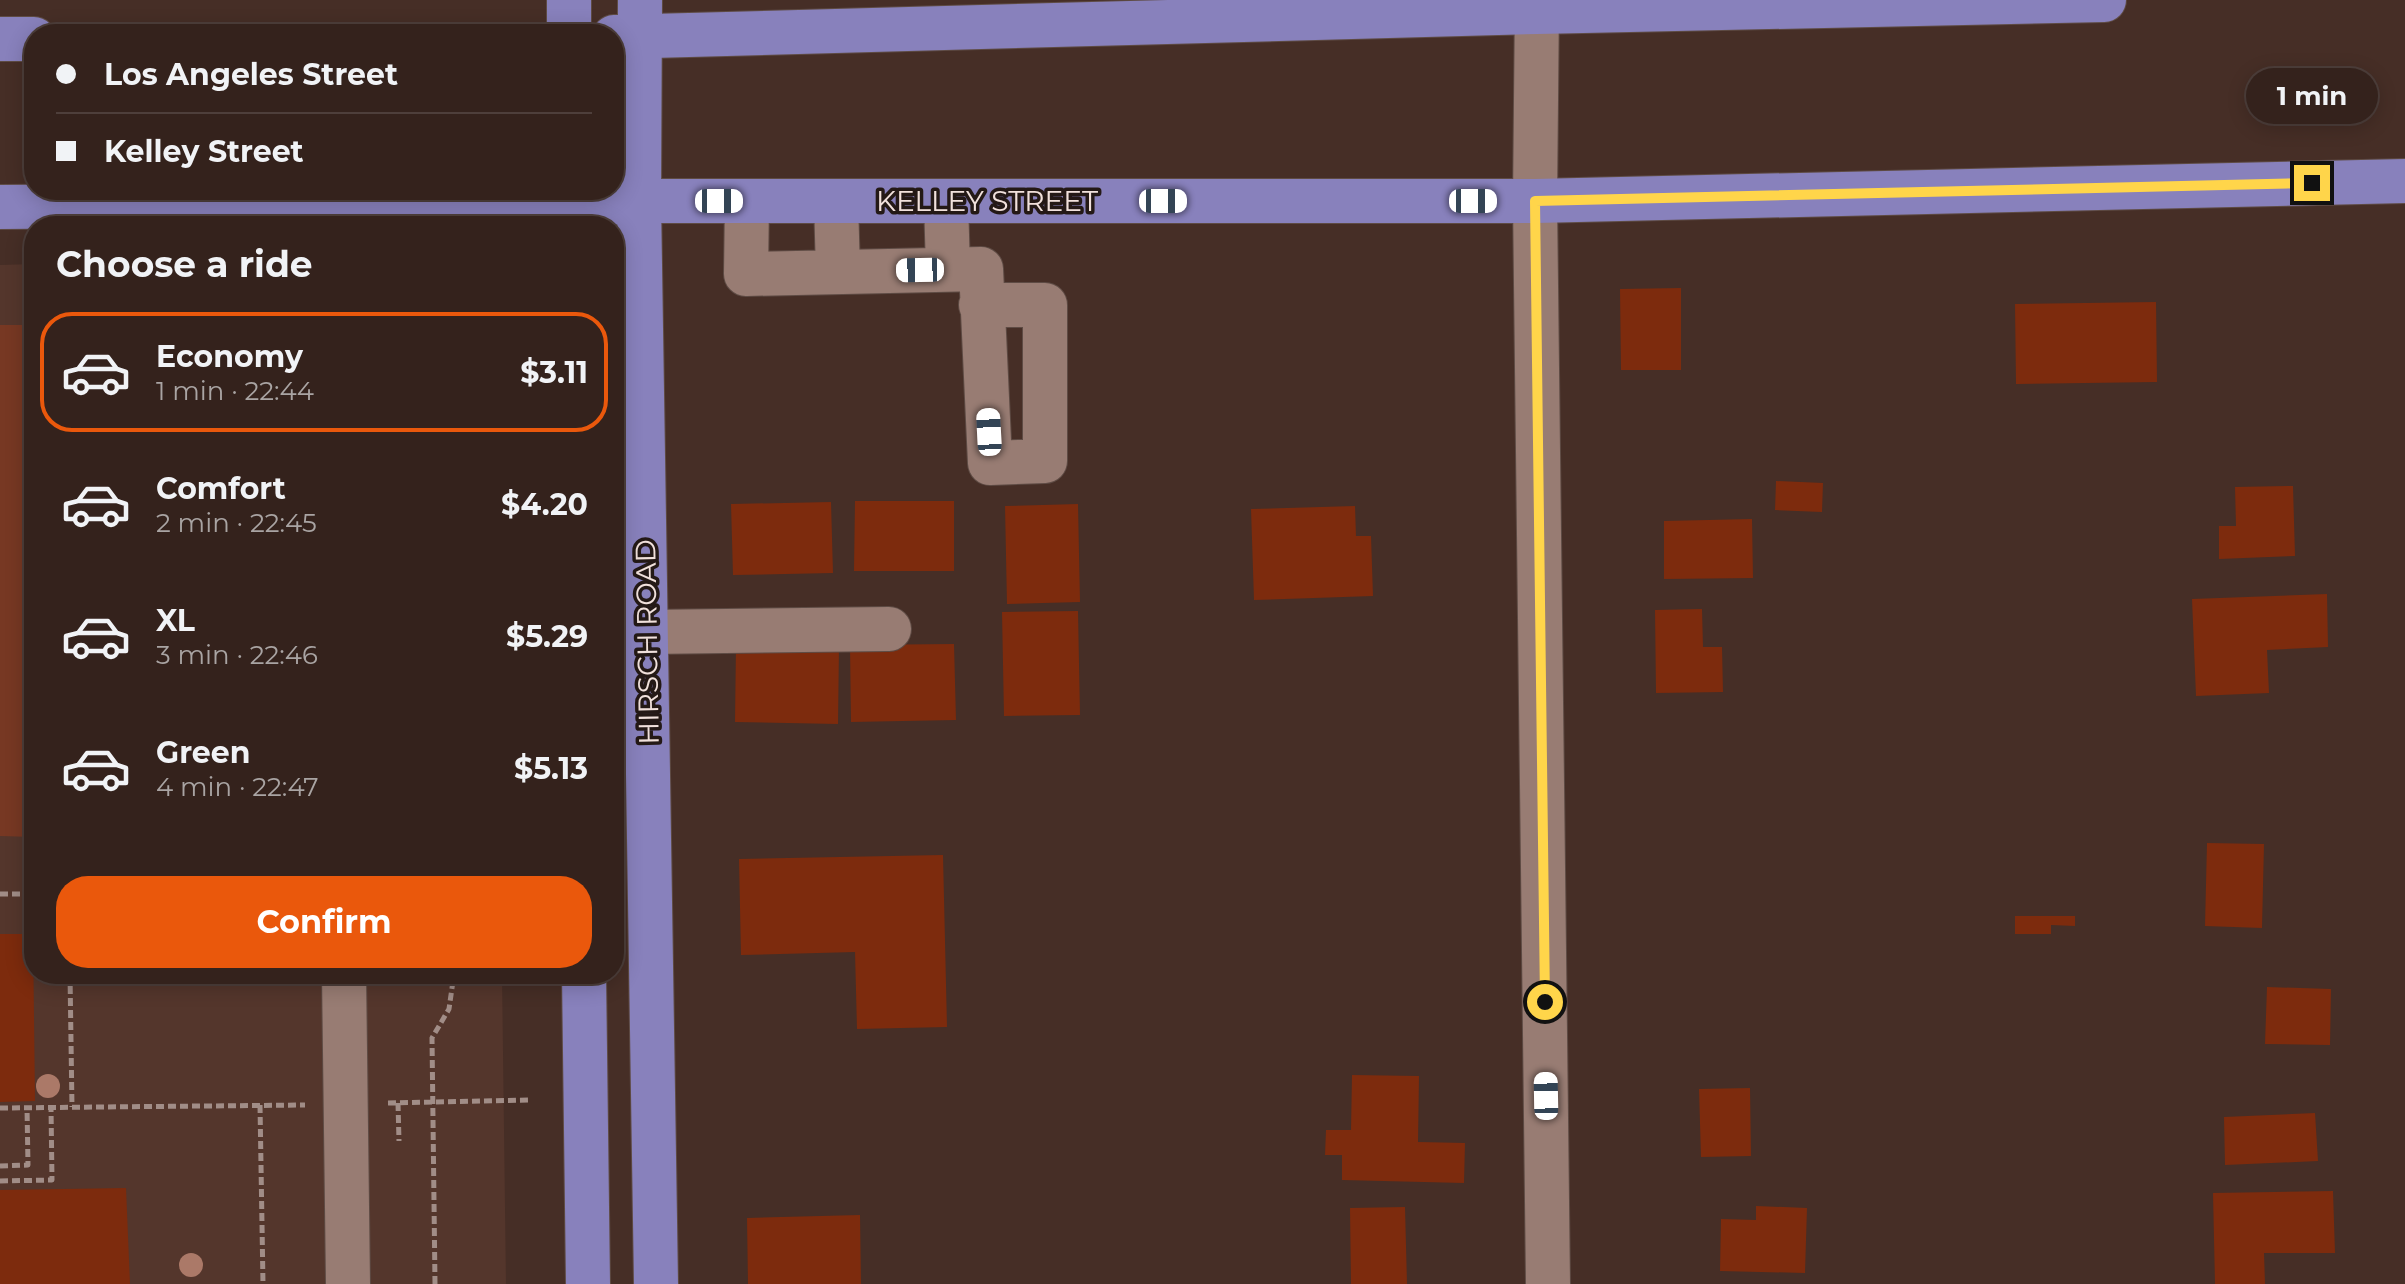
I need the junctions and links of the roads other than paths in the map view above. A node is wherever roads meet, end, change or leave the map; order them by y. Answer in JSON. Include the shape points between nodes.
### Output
{"nodes":[{"id":1,"x":569,"y":0,"type":"edge"},
{"id":2,"x":2104,"y":0,"type":"edge"},
{"id":3,"x":1537,"y":6,"type":"edge"},
{"id":4,"x":1282,"y":9,"type":"edge"},
{"id":5,"x":1006,"y":13,"type":"edge"},
{"id":6,"x":569,"y":24,"type":"edge"},
{"id":7,"x":631,"y":25,"type":"edge"},
{"id":8,"x":0,"y":39,"type":"edge"},
{"id":9,"x":24,"y":39,"type":"edge"},
{"id":10,"x":2405,"y":181,"type":"edge"},
{"id":11,"x":639,"y":201,"type":"junction"},
{"id":12,"x":747,"y":201,"type":"junction"},
{"id":13,"x":836,"y":201,"type":"junction"},
{"id":14,"x":946,"y":201,"type":"junction"},
{"id":15,"x":1535,"y":201,"type":"junction"},
{"id":16,"x":0,"y":207,"type":"edge"},
{"id":17,"x":570,"y":207,"type":"edge"},
{"id":18,"x":948,"y":269,"type":"junction"},
{"id":19,"x":838,"y":272,"type":"junction"},
{"id":20,"x":981,"y":305,"type":"dead end"},
{"id":21,"x":889,"y":629,"type":"dead end"},
{"id":22,"x":647,"y":632,"type":"junction"},
{"id":23,"x":624,"y":982,"type":"edge"},
{"id":24,"x":344,"y":984,"type":"edge"},
{"id":25,"x":584,"y":984,"type":"edge"},
{"id":26,"x":652,"y":984,"type":"junction"},
{"id":27,"x":348,"y":1284,"type":"edge"},
{"id":28,"x":588,"y":1284,"type":"edge"},
{"id":29,"x":656,"y":1284,"type":"edge"},
{"id":30,"x":1548,"y":1284,"type":"edge"}],
"edges":[{"from":1,"to":6,"type":"main road"},
{"from":2,"to":3,"type":"main road"},
{"from":3,"to":4,"type":"main road"},
{"from":3,"to":15,"type":"street"},
{"from":4,"to":5,"type":"main road"},
{"from":5,"to":7,"type":"main road"},
{"from":7,"to":11,"type":"main road","name":"HIRSCH ROAD"},
{"from":8,"to":9,"type":"main road"},
{"from":10,"to":15,"type":"main road","name":"KELLEY STREET"},
{"from":11,"to":12,"type":"main road","name":"KELLEY STREET"},
{"from":11,"to":17,"type":"main road","name":"KELLEY STREET"},
{"from":11,"to":22,"type":"main road","name":"HIRSCH ROAD"},
{"from":12,"to":13,"type":"main road","name":"KELLEY STREET"},
{"from":12,"to":19,"type":"street","via":[[746,274]]},
{"from":13,"to":14,"type":"main road","name":"KELLEY STREET"},
{"from":13,"to":19,"type":"street"},
{"from":14,"to":15,"type":"main road","name":"KELLEY STREET"},
{"from":14,"to":18,"type":"street"},
{"from":15,"to":30,"type":"street"},
{"from":16,"to":17,"type":"main road","name":"KELLEY STREET"},
{"from":18,"to":19,"type":"street"},
{"from":18,"to":20,"type":"street","via":[[981,269]]},
{"from":21,"to":22,"type":"street"},
{"from":22,"to":26,"type":"main road","name":"HIRSCH ROAD"},
{"from":23,"to":26,"type":"main road"},
{"from":24,"to":27,"type":"street"},
{"from":25,"to":28,"type":"main road"},
{"from":26,"to":29,"type":"main road","name":"HIRSCH ROAD"}]}
